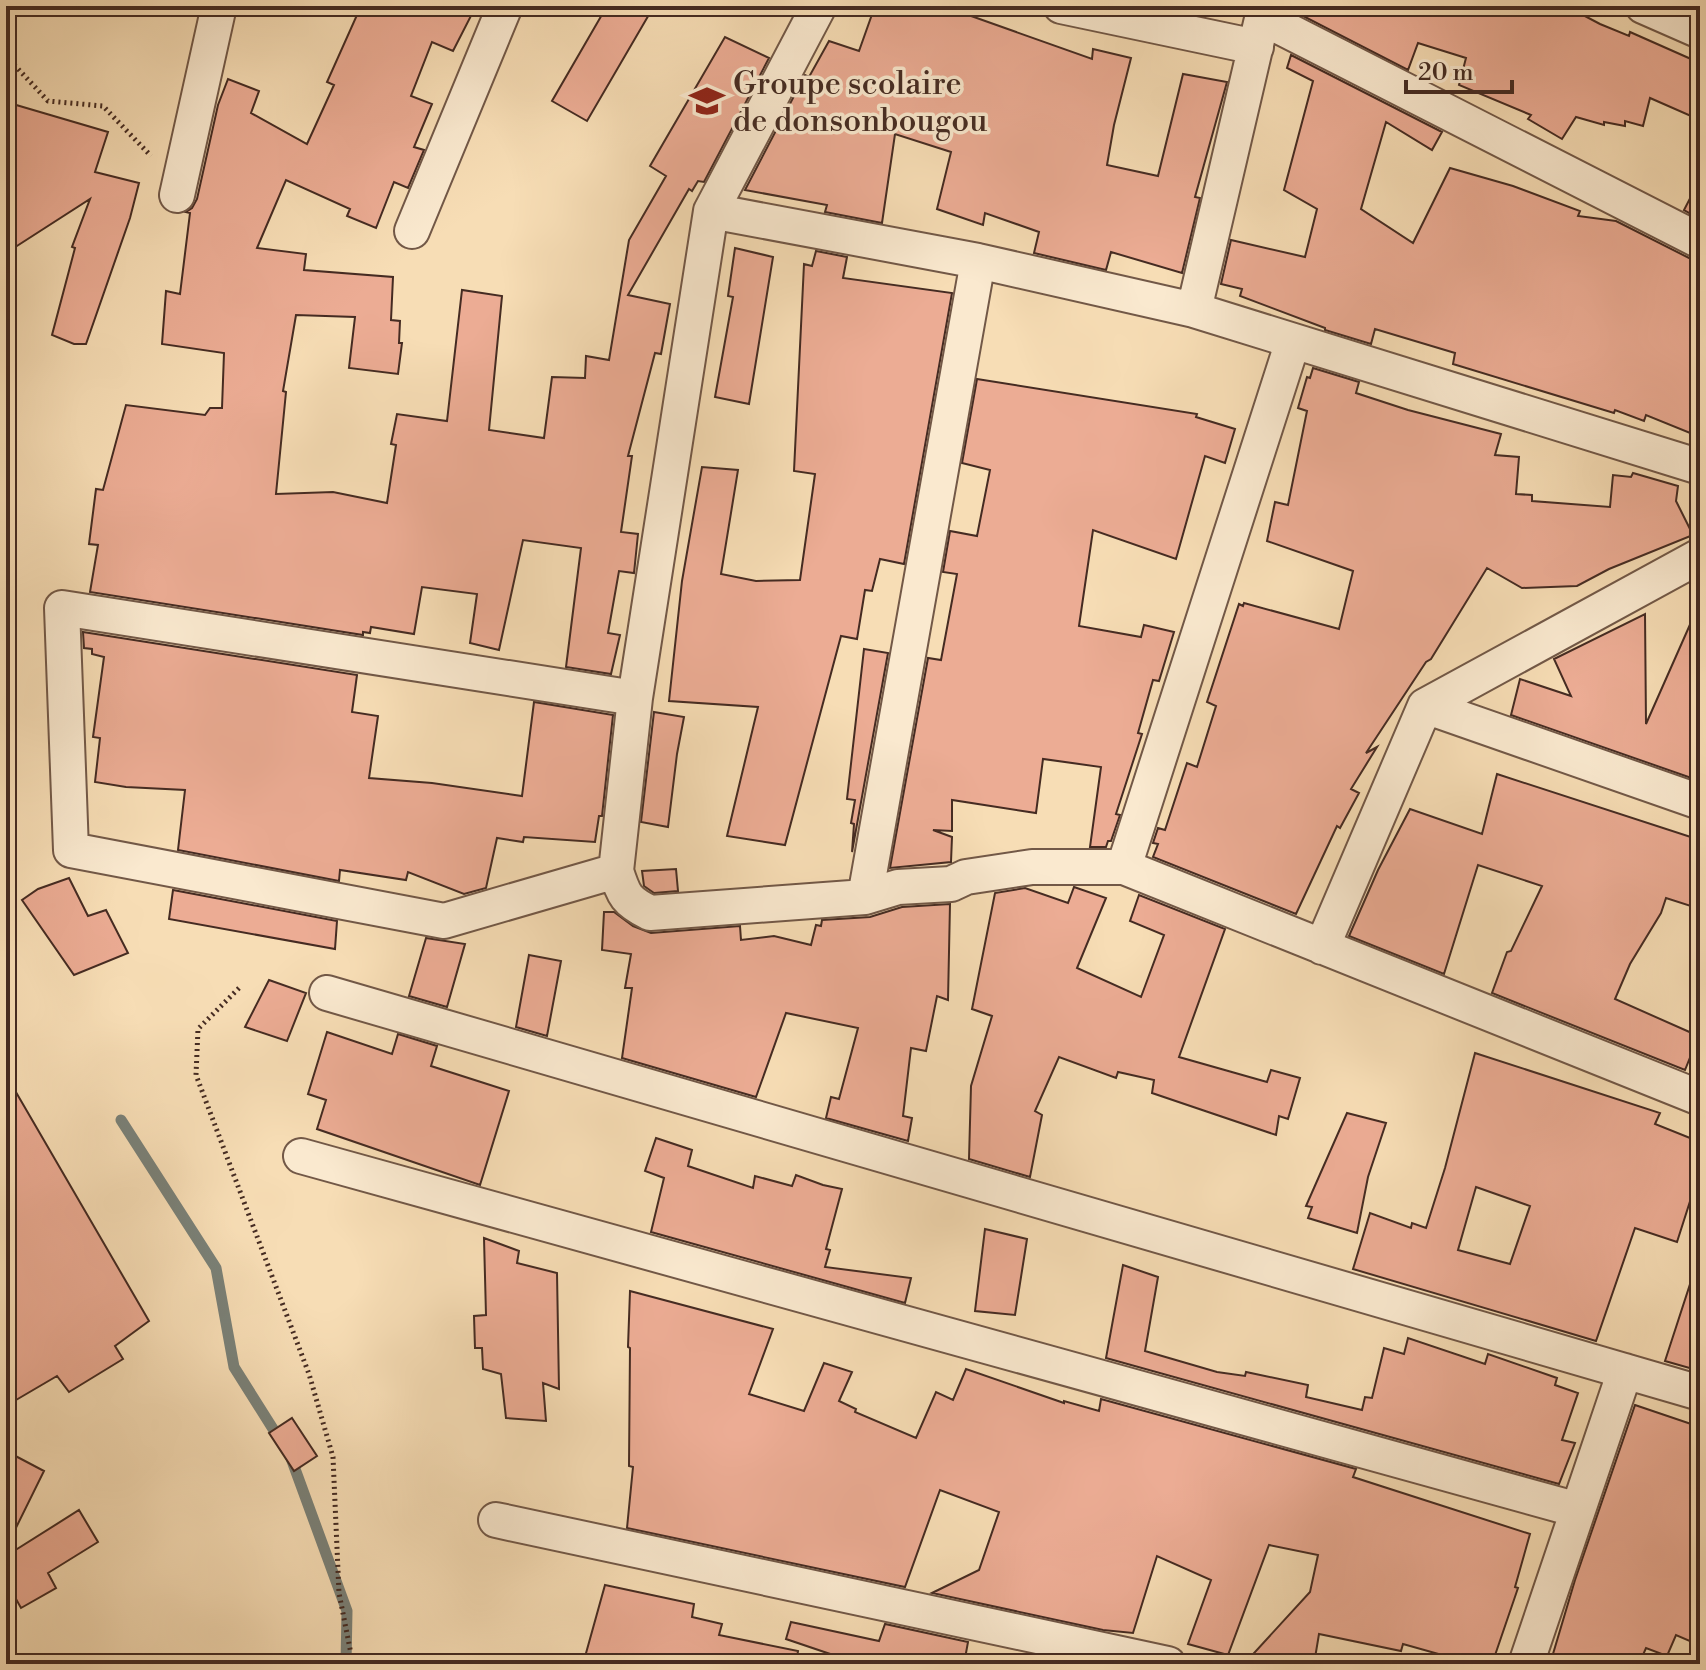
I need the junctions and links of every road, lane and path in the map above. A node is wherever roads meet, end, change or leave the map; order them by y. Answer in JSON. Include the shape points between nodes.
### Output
{"nodes":[{"id":1,"x":219,"y":6,"type":"edge"},
{"id":2,"x":505,"y":6,"type":"edge"},
{"id":3,"x":1061,"y":6,"type":"edge"},
{"id":4,"x":1643,"y":6,"type":"edge"},
{"id":5,"x":809,"y":11,"type":"edge"},
{"id":6,"x":1261,"y":24,"type":"edge"},
{"id":7,"x":1700,"y":31,"type":"edge"},
{"id":8,"x":6,"y":56,"type":"edge"},
{"id":9,"x":179,"y":185,"type":"joint"},
{"id":10,"x":711,"y":211,"type":"junction"},
{"id":11,"x":412,"y":231,"type":"dead end"},
{"id":12,"x":1700,"y":241,"type":"edge"},
{"id":13,"x":978,"y":261,"type":"junction"},
{"id":14,"x":1194,"y":310,"type":"junction"},
{"id":15,"x":1293,"y":341,"type":"junction"},
{"id":16,"x":1700,"y":467,"type":"edge"},
{"id":17,"x":1700,"y":556,"type":"edge"},
{"id":18,"x":635,"y":698,"type":"junction"},
{"id":19,"x":1425,"y":706,"type":"junction"},
{"id":20,"x":1700,"y":802,"type":"edge"},
{"id":21,"x":1124,"y":867,"type":"junction"},
{"id":22,"x":616,"y":871,"type":"junction"},
{"id":23,"x":865,"y":897,"type":"junction"},
{"id":24,"x":1322,"y":947,"type":"junction"},
{"id":25,"x":239,"y":988,"type":"dead end"},
{"id":26,"x":327,"y":993,"type":"dead end"},
{"id":27,"x":1700,"y":1098,"type":"edge"},
{"id":28,"x":301,"y":1156,"type":"dead end"},
{"id":29,"x":1625,"y":1371,"type":"junction"},
{"id":30,"x":1700,"y":1393,"type":"edge"},
{"id":31,"x":1578,"y":1510,"type":"junction"},
{"id":32,"x":496,"y":1520,"type":"dead end"},
{"id":33,"x":353,"y":1664,"type":"edge"},
{"id":34,"x":1168,"y":1664,"type":"edge"},
{"id":35,"x":1526,"y":1664,"type":"edge"}],
"edges":[{"from":1,"to":9,"type":"street"},
{"from":2,"to":11,"type":"street"},
{"from":3,"to":6,"type":"street"},
{"from":4,"to":7,"type":"street"},
{"from":5,"to":10,"type":"street"},
{"from":6,"to":12,"type":"street"},
{"from":6,"to":14,"type":"street"},
{"from":8,"to":9,"type":"path","via":[[48,101],[103,106]]},
{"from":10,"to":13,"type":"street"},
{"from":10,"to":18,"type":"street"},
{"from":13,"to":14,"type":"street"},
{"from":13,"to":23,"type":"street"},
{"from":14,"to":15,"type":"street"},
{"from":15,"to":16,"type":"street"},
{"from":15,"to":21,"type":"street"},
{"from":17,"to":19,"type":"street"},
{"from":18,"to":22,"type":"street"},
{"from":18,"to":22,"type":"street","via":[[62,608],[71,850],[444,921]]},
{"from":19,"to":20,"type":"street"},
{"from":19,"to":24,"type":"street"},
{"from":21,"to":23,"type":"street","via":[[1032,867],[951,884],[898,887]]},
{"from":21,"to":24,"type":"street"},
{"from":22,"to":23,"type":"street","via":[[624,896],[650,913]]},
{"from":24,"to":27,"type":"street"},
{"from":25,"to":33,"type":"path","via":[[198,1029],[196,1075],[309,1374],[333,1457],[339,1593]]},
{"from":26,"to":29,"type":"street"},
{"from":28,"to":31,"type":"street"},
{"from":29,"to":30,"type":"street"},
{"from":29,"to":31,"type":"street"},
{"from":31,"to":35,"type":"street"},
{"from":32,"to":34,"type":"street"}]}
